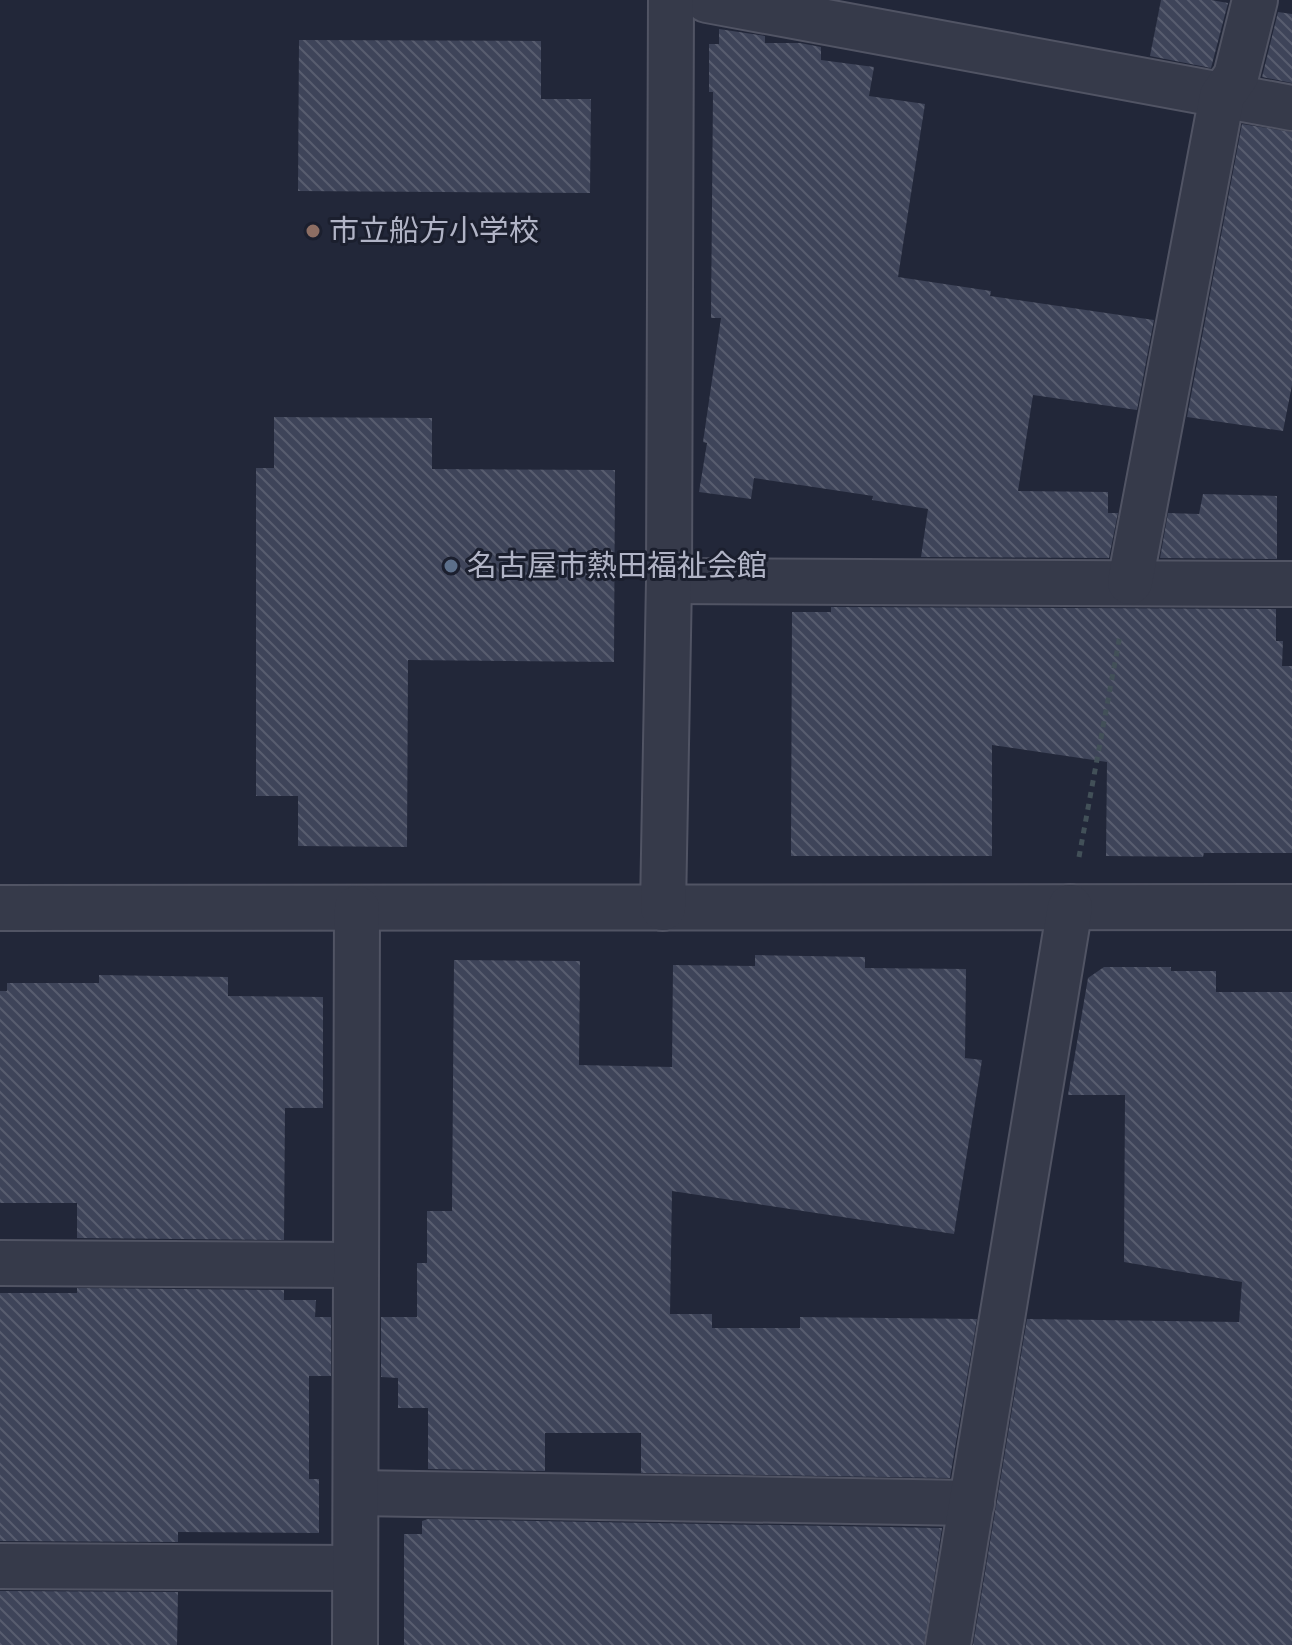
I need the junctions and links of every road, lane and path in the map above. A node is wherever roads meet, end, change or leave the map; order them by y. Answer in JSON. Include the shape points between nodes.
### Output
{"nodes":[{"id":1,"x":671,"y":0,"type":"edge"},
{"id":2,"x":707,"y":0,"type":"edge"},
{"id":3,"x":1255,"y":0,"type":"edge"},
{"id":4,"x":1222,"y":96,"type":"junction"},
{"id":5,"x":1292,"y":108,"type":"edge"},
{"id":6,"x":669,"y":581,"type":"junction"},
{"id":7,"x":1130,"y":582,"type":"junction"},
{"id":8,"x":1292,"y":584,"type":"edge"},
{"id":9,"x":1070,"y":907,"type":"junction"},
{"id":10,"x":1292,"y":907,"type":"edge"},
{"id":11,"x":0,"y":908,"type":"edge"},
{"id":12,"x":357,"y":908,"type":"junction"},
{"id":13,"x":663,"y":908,"type":"junction"},
{"id":14,"x":0,"y":1263,"type":"edge"},
{"id":15,"x":356,"y":1265,"type":"junction"},
{"id":16,"x":356,"y":1493,"type":"junction"},
{"id":17,"x":972,"y":1503,"type":"junction"},
{"id":18,"x":0,"y":1566,"type":"edge"},
{"id":19,"x":355,"y":1568,"type":"junction"},
{"id":20,"x":355,"y":1645,"type":"edge"},
{"id":21,"x":948,"y":1645,"type":"edge"}],
"edges":[{"from":1,"to":6,"type":"street"},
{"from":2,"to":4,"type":"street"},
{"from":3,"to":4,"type":"street","via":[[1236,76]]},
{"from":4,"to":5,"type":"street"},
{"from":4,"to":7,"type":"street"},
{"from":6,"to":7,"type":"street"},
{"from":6,"to":13,"type":"street"},
{"from":7,"to":8,"type":"street"},
{"from":7,"to":9,"type":"path"},
{"from":9,"to":10,"type":"street"},
{"from":9,"to":13,"type":"street"},
{"from":9,"to":17,"type":"street"},
{"from":11,"to":12,"type":"street"},
{"from":12,"to":13,"type":"street"},
{"from":12,"to":15,"type":"street"},
{"from":14,"to":15,"type":"street"},
{"from":15,"to":16,"type":"street"},
{"from":16,"to":17,"type":"street"},
{"from":16,"to":19,"type":"street"},
{"from":17,"to":21,"type":"street"},
{"from":18,"to":19,"type":"street"},
{"from":19,"to":20,"type":"street"}]}
